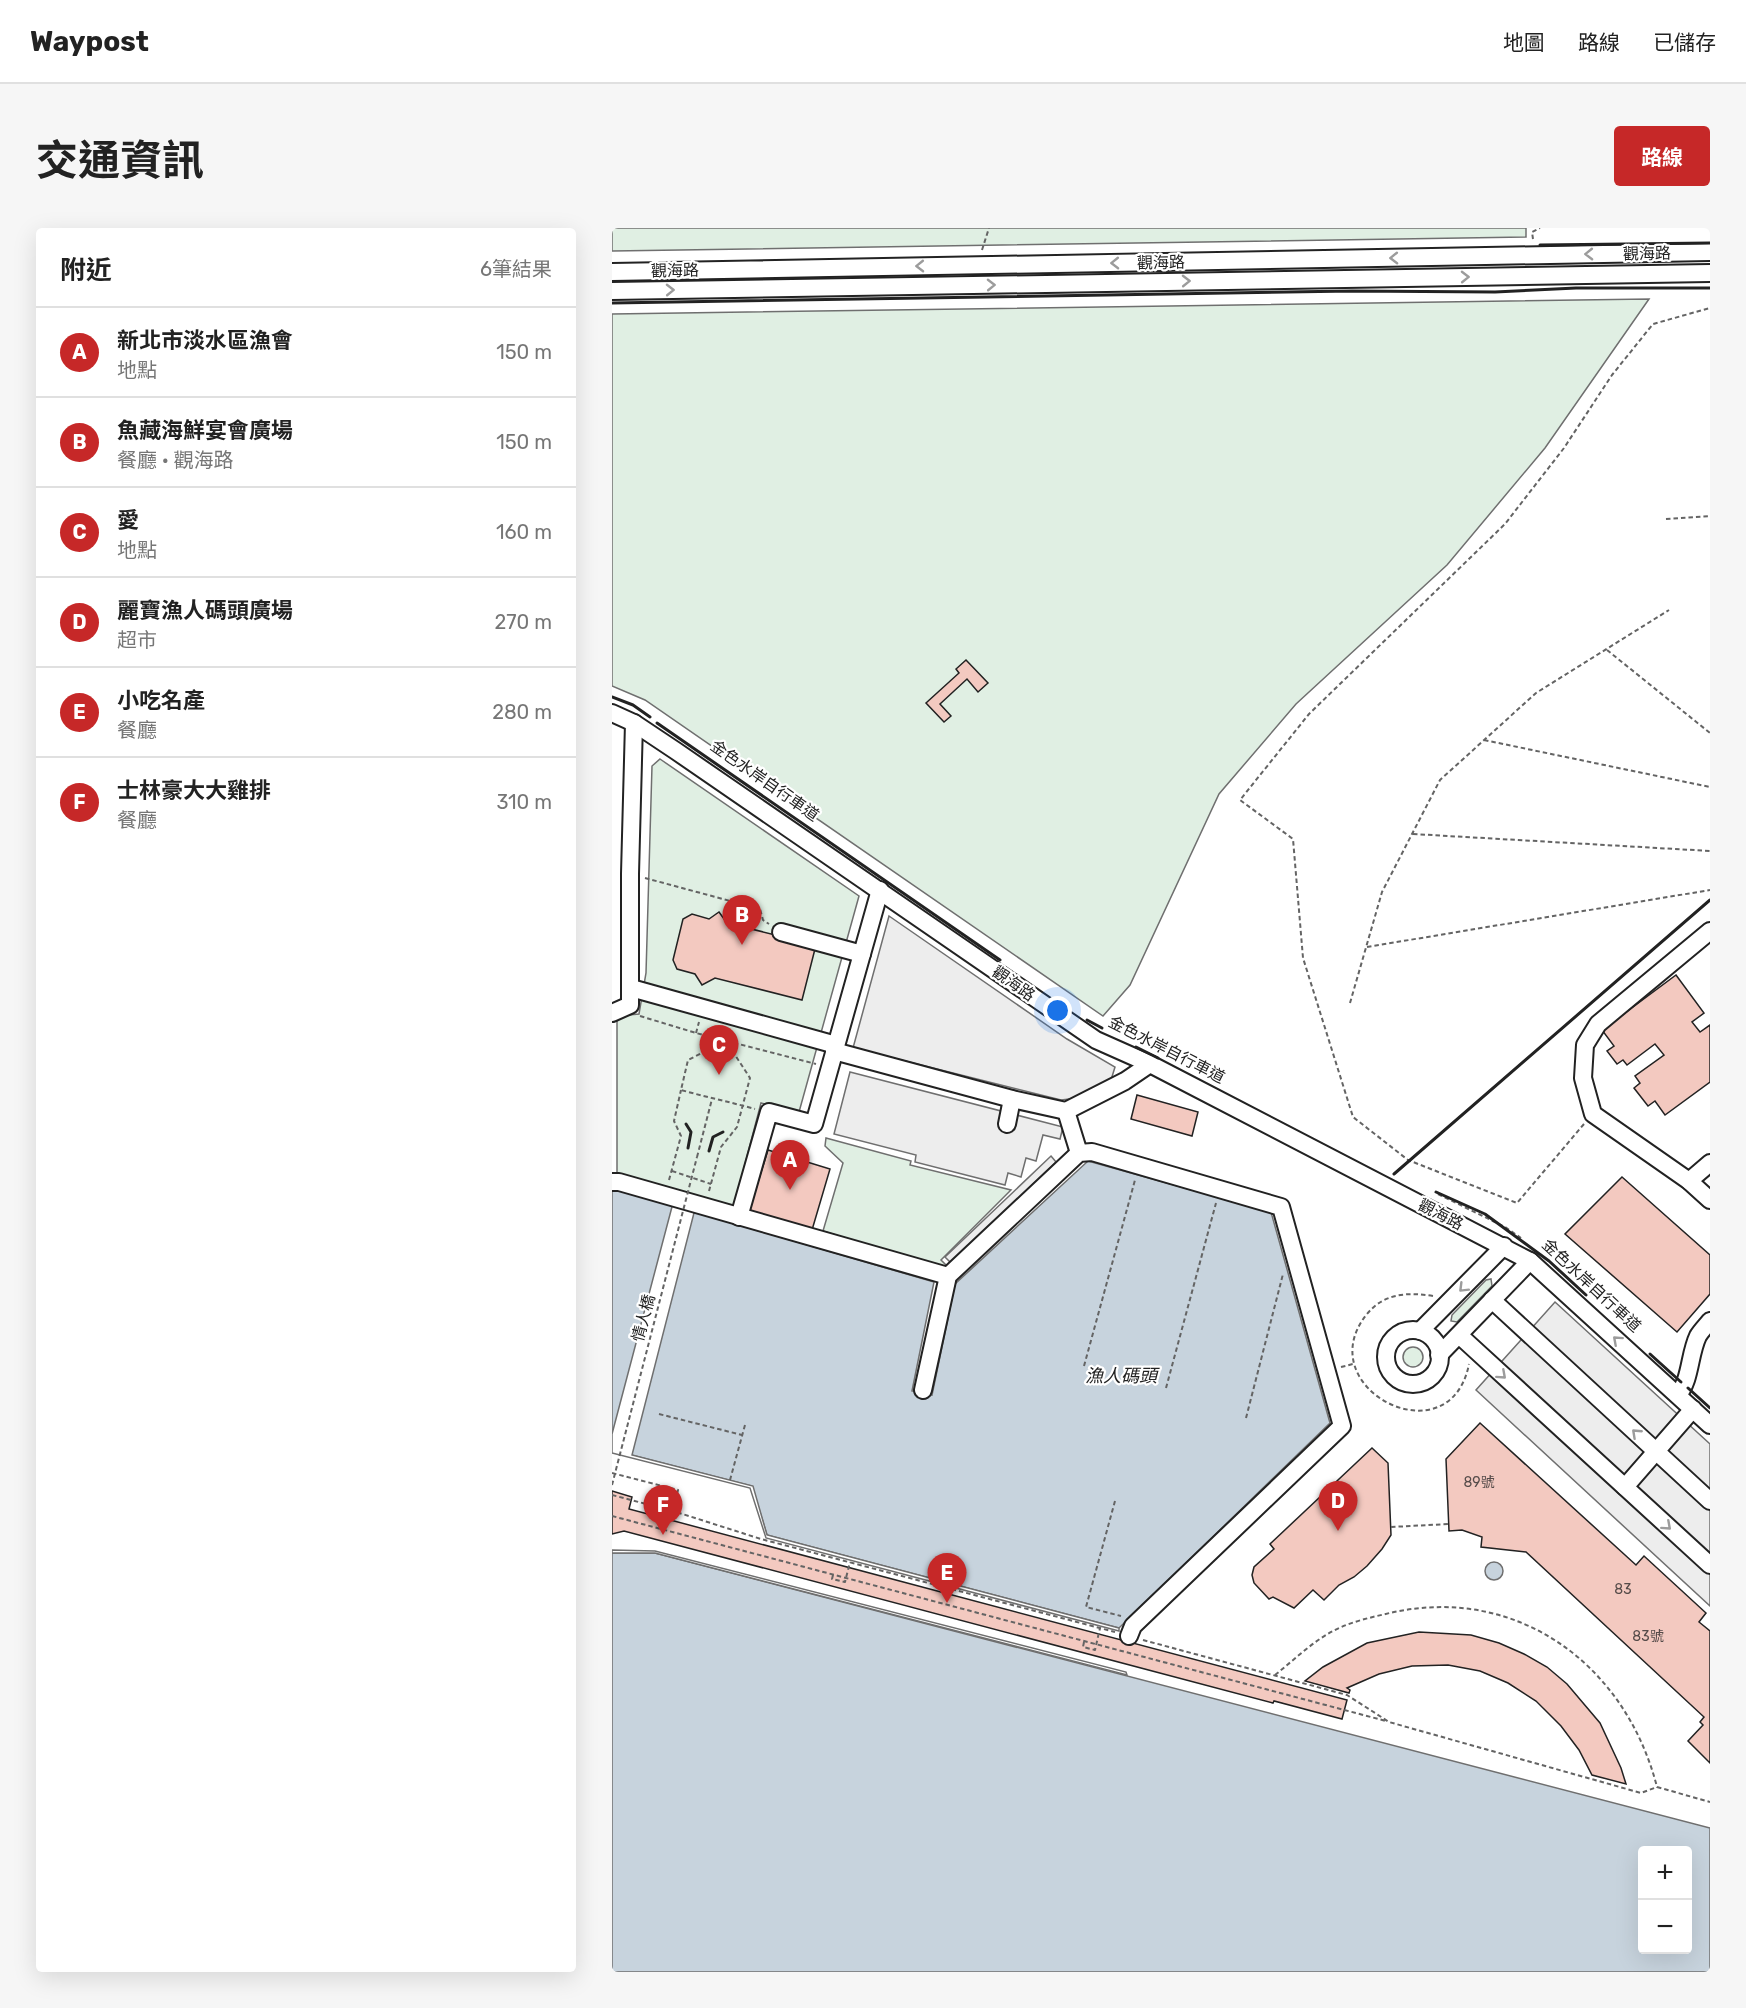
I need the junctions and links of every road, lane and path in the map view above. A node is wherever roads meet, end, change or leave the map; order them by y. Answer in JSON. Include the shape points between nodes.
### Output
{"nodes":[{"id":1,"x":1710,"y":252,"type":"edge"},
{"id":2,"x":612,"y":272,"type":"edge"},
{"id":3,"x":1710,"y":273,"type":"edge"},
{"id":4,"x":612,"y":291,"type":"edge"},
{"id":5,"x":1710,"y":308,"type":"edge"},
{"id":6,"x":1710,"y":516,"type":"edge"},
{"id":7,"x":1666,"y":519,"type":"dead end"},
{"id":8,"x":1669,"y":610,"type":"dead end"},
{"id":9,"x":1606,"y":650,"type":"junction"},
{"id":10,"x":612,"y":713,"type":"edge"},
{"id":11,"x":634,"y":723,"type":"junction"},
{"id":12,"x":1710,"y":733,"type":"edge"},
{"id":13,"x":1484,"y":740,"type":"junction"},
{"id":14,"x":1710,"y":786,"type":"edge"},
{"id":15,"x":1413,"y":834,"type":"junction"},
{"id":16,"x":1710,"y":851,"type":"edge"},
{"id":17,"x":630,"y":874,"type":"junction"},
{"id":18,"x":880,"y":890,"type":"junction"},
{"id":19,"x":1710,"y":890,"type":"edge"},
{"id":20,"x":1710,"y":931,"type":"edge"},
{"id":21,"x":780,"y":932,"type":"joint"},
{"id":22,"x":1365,"y":947,"type":"junction"},
{"id":23,"x":862,"y":954,"type":"junction"},
{"id":24,"x":631,"y":997,"type":"junction"},
{"id":25,"x":1350,"y":1003,"type":"dead end"},
{"id":26,"x":612,"y":1013,"type":"edge"},
{"id":27,"x":726,"y":1041,"type":"junction"},
{"id":28,"x":833,"y":1055,"type":"junction"},
{"id":29,"x":1150,"y":1064,"type":"junction"},
{"id":30,"x":681,"y":1090,"type":"junction"},
{"id":31,"x":712,"y":1098,"type":"junction"},
{"id":32,"x":1012,"y":1099,"type":"junction"},
{"id":33,"x":742,"y":1105,"type":"junction"},
{"id":34,"x":1066,"y":1111,"type":"junction"},
{"id":35,"x":769,"y":1112,"type":"junction"},
{"id":36,"x":1593,"y":1114,"type":"junction"},
{"id":37,"x":1007,"y":1124,"type":"dead end"},
{"id":38,"x":1086,"y":1153,"type":"junction"},
{"id":39,"x":1710,"y":1163,"type":"edge"},
{"id":40,"x":672,"y":1171,"type":"junction"},
{"id":41,"x":1136,"y":1175,"type":"dead end"},
{"id":42,"x":1689,"y":1181,"type":"junction"},
{"id":43,"x":612,"y":1182,"type":"edge"},
{"id":44,"x":711,"y":1184,"type":"junction"},
{"id":45,"x":1431,"y":1191,"type":"dead end"},
{"id":46,"x":665,"y":1195,"type":"junction"},
{"id":47,"x":1218,"y":1197,"type":"dead end"},
{"id":48,"x":1710,"y":1200,"type":"edge"},
{"id":49,"x":704,"y":1207,"type":"junction"},
{"id":50,"x":739,"y":1217,"type":"junction"},
{"id":51,"x":1521,"y":1238,"type":"dead end"},
{"id":52,"x":1504,"y":1246,"type":"junction"},
{"id":53,"x":1530,"y":1261,"type":"junction"},
{"id":54,"x":1286,"y":1265,"type":"dead end"},
{"id":55,"x":948,"y":1276,"type":"junction"},
{"id":56,"x":1433,"y":1296,"type":"dead end"},
{"id":57,"x":1492,"y":1300,"type":"junction"},
{"id":58,"x":1710,"y":1321,"type":"edge"},
{"id":59,"x":1420,"y":1331,"type":"junction"},
{"id":60,"x":1459,"y":1335,"type":"junction"},
{"id":61,"x":1439,"y":1355,"type":"junction"},
{"id":62,"x":1469,"y":1361,"type":"dead end"},
{"id":63,"x":1084,"y":1366,"type":"dead end"},
{"id":64,"x":1166,"y":1388,"type":"dead end"},
{"id":65,"x":923,"y":1390,"type":"dead end"},
{"id":66,"x":1678,"y":1395,"type":"junction"},
{"id":67,"x":1693,"y":1409,"type":"junction"},
{"id":68,"x":659,"y":1414,"type":"dead end"},
{"id":69,"x":1246,"y":1418,"type":"dead end"},
{"id":70,"x":745,"y":1425,"type":"dead end"},
{"id":71,"x":1710,"y":1425,"type":"edge"},
{"id":72,"x":742,"y":1435,"type":"junction"},
{"id":73,"x":1655,"y":1450,"type":"junction"},
{"id":74,"x":612,"y":1473,"type":"edge"},
{"id":75,"x":730,"y":1480,"type":"dead end"},
{"id":76,"x":612,"y":1485,"type":"edge"},
{"id":77,"x":1625,"y":1487,"type":"junction"},
{"id":78,"x":612,"y":1495,"type":"edge"},
{"id":79,"x":1115,"y":1501,"type":"dead end"},
{"id":80,"x":1710,"y":1501,"type":"edge"},
{"id":81,"x":673,"y":1511,"type":"junction"},
{"id":82,"x":612,"y":1516,"type":"edge"},
{"id":83,"x":1449,"y":1524,"type":"dead end"},
{"id":84,"x":1391,"y":1527,"type":"dead end"},
{"id":85,"x":850,"y":1562,"type":"junction"},
{"id":86,"x":1710,"y":1565,"type":"edge"},
{"id":87,"x":833,"y":1575,"type":"junction"},
{"id":88,"x":1130,"y":1618,"type":"dead end"},
{"id":89,"x":1100,"y":1628,"type":"dead end"},
{"id":90,"x":1129,"y":1636,"type":"junction"},
{"id":91,"x":1084,"y":1642,"type":"junction"},
{"id":92,"x":1274,"y":1676,"type":"junction"},
{"id":93,"x":1389,"y":1722,"type":"junction"},
{"id":94,"x":1657,"y":1787,"type":"junction"},
{"id":95,"x":1710,"y":1802,"type":"edge"}],
"edges":[{"from":1,"to":2,"type":"street","name":"觀海路","one_way":true},
{"from":4,"to":3,"type":"street","name":"觀海路","one_way":true},
{"from":5,"to":36,"type":"path","via":[[1653,324],[1611,375],[1564,448],[1505,524],[1309,714],[1240,800],[1293,839],[1303,958],[1353,1116],[1408,1160],[1517,1203]]},
{"from":6,"to":7,"type":"path"},
{"from":8,"to":9,"type":"path"},
{"from":9,"to":12,"type":"path"},
{"from":9,"to":13,"type":"path","via":[[1536,693]]},
{"from":10,"to":11,"type":"street","name":"觀海路"},
{"from":11,"to":17,"type":"street"},
{"from":11,"to":18,"type":"street","name":"觀海路"},
{"from":13,"to":14,"type":"path"},
{"from":13,"to":15,"type":"path","via":[[1440,780]]},
{"from":15,"to":16,"type":"path"},
{"from":15,"to":22,"type":"path","via":[[1382,892]]},
{"from":17,"to":21,"type":"path","via":[[760,909],[763,920]]},
{"from":17,"to":24,"type":"street"},
{"from":18,"to":23,"type":"street"},
{"from":18,"to":29,"type":"street","name":"觀海路","via":[[1096,1040]]},
{"from":19,"to":22,"type":"path"},
{"from":20,"to":36,"type":"street","via":[[1598,1024],[1585,1045],[1582,1078]]},
{"from":21,"to":23,"type":"street"},
{"from":22,"to":25,"type":"path"},
{"from":23,"to":28,"type":"street"},
{"from":24,"to":26,"type":"street"},
{"from":24,"to":27,"type":"path","via":[[636,1015]]},
{"from":24,"to":28,"type":"street"},
{"from":27,"to":28,"type":"path"},
{"from":27,"to":30,"type":"path","via":[[688,1060]]},
{"from":27,"to":33,"type":"path","via":[[750,1078]]},
{"from":28,"to":32,"type":"street"},
{"from":28,"to":35,"type":"street","via":[[814,1124]]},
{"from":29,"to":34,"type":"street"},
{"from":29,"to":52,"type":"street","name":"觀海路"},
{"from":30,"to":31,"type":"path"},
{"from":30,"to":40,"type":"path","via":[[674,1121],[681,1136]]},
{"from":31,"to":33,"type":"path"},
{"from":31,"to":76,"type":"path","name":"情人橋","bridge":true},
{"from":32,"to":34,"type":"street"},
{"from":32,"to":37,"type":"street"},
{"from":33,"to":35,"type":"path"},
{"from":33,"to":44,"type":"path","via":[[736,1127],[721,1148]]},
{"from":34,"to":38,"type":"street"},
{"from":35,"to":50,"type":"street"},
{"from":36,"to":42,"type":"street"},
{"from":38,"to":55,"type":"street"},
{"from":38,"to":90,"type":"street","via":[[1281,1206],[1342,1426],[1133,1626]]},
{"from":39,"to":42,"type":"street"},
{"from":40,"to":44,"type":"path"},
{"from":40,"to":46,"type":"path"},
{"from":41,"to":63,"type":"path"},
{"from":42,"to":48,"type":"street"},
{"from":43,"to":46,"type":"street"},
{"from":44,"to":49,"type":"path"},
{"from":45,"to":51,"type":"path","name":"金色水岸自行車道"},
{"from":46,"to":49,"type":"street"},
{"from":47,"to":64,"type":"path"},
{"from":49,"to":50,"type":"street"},
{"from":50,"to":55,"type":"street"},
{"from":52,"to":53,"type":"street","name":"觀海路"},
{"from":52,"to":59,"type":"street","one_way":true},
{"from":53,"to":57,"type":"street"},
{"from":66,"to":53,"type":"street","name":"觀海路","one_way":true},
{"from":54,"to":69,"type":"path"},
{"from":55,"to":65,"type":"street"},
{"from":56,"to":62,"type":"path","via":[[1413,1292],[1392,1296],[1373,1306],[1360,1323],[1353,1343],[1354,1364],[1362,1383],[1376,1398],[1394,1407],[1431,1410],[1456,1395],[1466,1379]]},
{"from":57,"to":60,"type":"street"},
{"from":73,"to":57,"type":"street","one_way":true},
{"from":58,"to":66,"type":"street","via":[[1699,1335],[1684,1387]]},
{"from":59,"to":61,"type":"street","via":[[1435,1342]]},
{"from":59,"to":61,"type":"street","via":[[1403,1331],[1390,1342],[1385,1358],[1391,1374],[1407,1384],[1425,1381],[1438,1368]]},
{"from":60,"to":61,"type":"street"},
{"from":60,"to":77,"type":"street","one_way":true},
{"from":66,"to":67,"type":"street","name":"觀海路"},
{"from":67,"to":71,"type":"street","name":"觀海路"},
{"from":67,"to":73,"type":"street"},
{"from":68,"to":72,"type":"path"},
{"from":70,"to":72,"type":"path"},
{"from":72,"to":75,"type":"path"},
{"from":73,"to":77,"type":"street"},
{"from":73,"to":80,"type":"street"},
{"from":74,"to":81,"type":"path","via":[[678,1490]]},
{"from":77,"to":86,"type":"street","one_way":true},
{"from":78,"to":81,"type":"path"},
{"from":79,"to":88,"type":"path","via":[[1086,1606]]},
{"from":81,"to":85,"type":"path"},
{"from":82,"to":87,"type":"path"},
{"from":83,"to":84,"type":"path"},
{"from":85,"to":87,"type":"path","via":[[845,1582],[832,1579]]},
{"from":85,"to":90,"type":"path"},
{"from":87,"to":91,"type":"path"},
{"from":89,"to":91,"type":"path","via":[[1095,1650],[1083,1647]]},
{"from":90,"to":92,"type":"path"},
{"from":91,"to":93,"type":"path"},
{"from":92,"to":93,"type":"path","via":[[1347,1695]]},
{"from":92,"to":94,"type":"path","via":[[1333,1632],[1358,1621],[1443,1606],[1505,1616],[1563,1646],[1611,1689],[1643,1742]]},
{"from":93,"to":94,"type":"path","via":[[1641,1793]]},
{"from":94,"to":95,"type":"path"}]}
